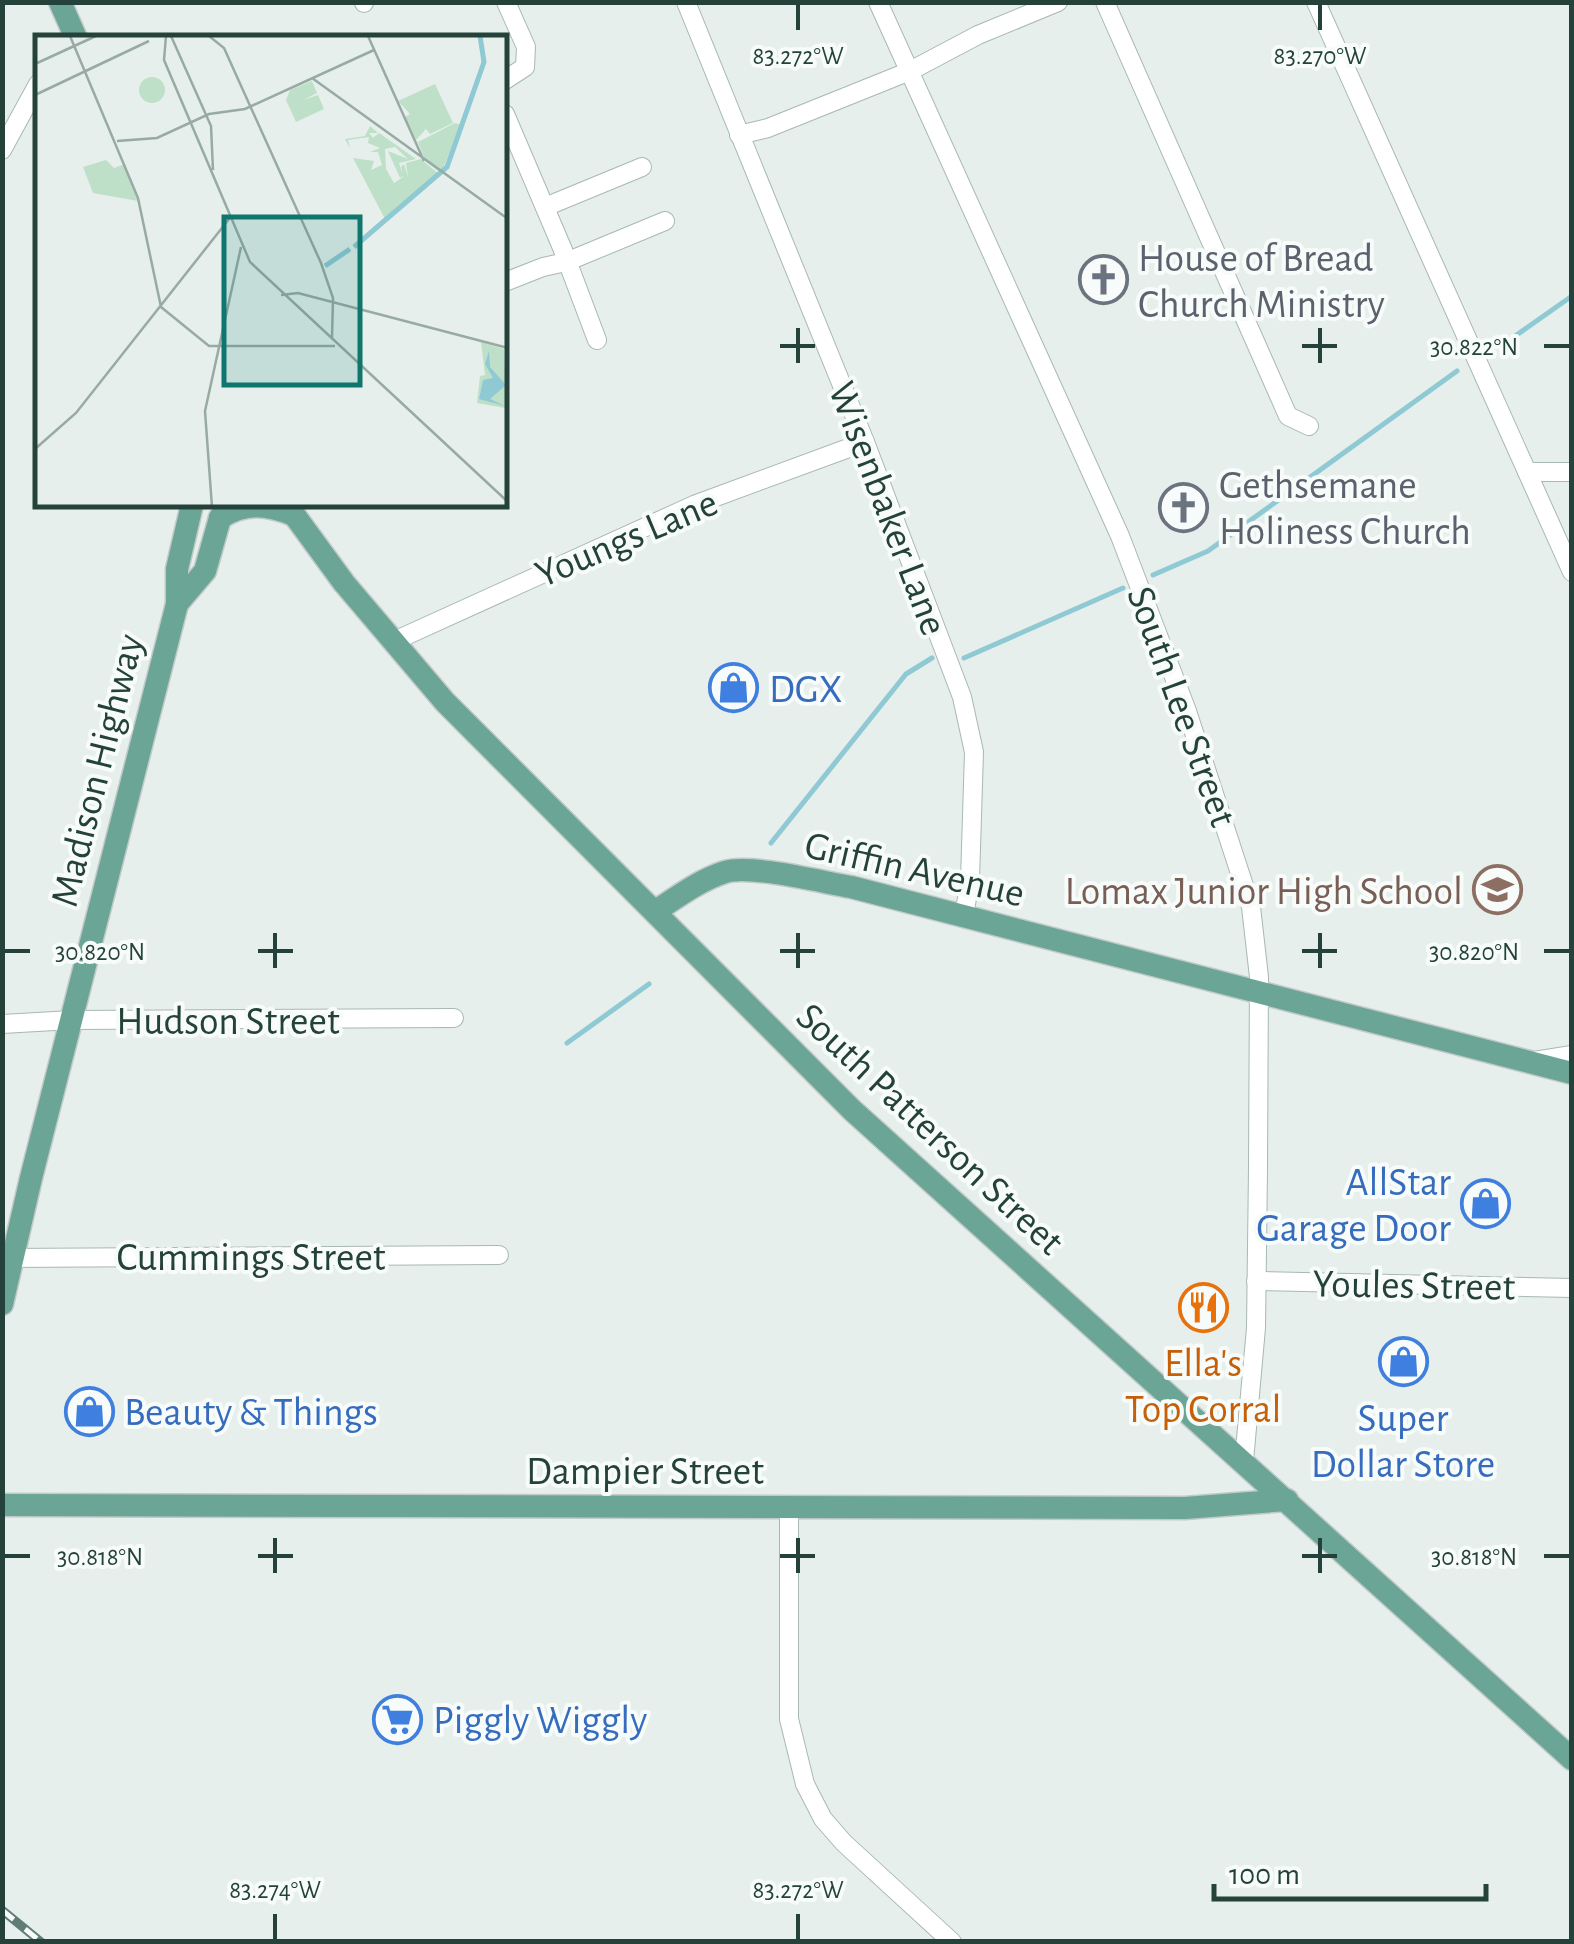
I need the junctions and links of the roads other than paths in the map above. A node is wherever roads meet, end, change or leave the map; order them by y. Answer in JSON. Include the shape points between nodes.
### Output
{"nodes":[{"id":1,"x":506,"y":2,"type":"edge"},
{"id":2,"x":686,"y":2,"type":"edge"},
{"id":3,"x":878,"y":2,"type":"edge"},
{"id":4,"x":1058,"y":2,"type":"edge"},
{"id":5,"x":1105,"y":2,"type":"edge"},
{"id":6,"x":1316,"y":2,"type":"edge"},
{"id":7,"x":910,"y":71,"type":"junction"},
{"id":8,"x":508,"y":78,"type":"edge"},
{"id":9,"x":35,"y":90,"type":"edge"},
{"id":10,"x":508,"y":121,"type":"edge"},
{"id":11,"x":739,"y":136,"type":"junction"},
{"id":12,"x":2,"y":150,"type":"edge"},
{"id":13,"x":642,"y":166,"type":"dead end"},
{"id":14,"x":545,"y":207,"type":"junction"},
{"id":15,"x":665,"y":221,"type":"dead end"},
{"id":16,"x":566,"y":262,"type":"junction"},
{"id":17,"x":508,"y":281,"type":"edge"},
{"id":18,"x":597,"y":340,"type":"dead end"},
{"id":19,"x":1309,"y":426,"type":"dead end"},
{"id":20,"x":865,"y":442,"type":"junction"},
{"id":21,"x":1526,"y":472,"type":"junction"},
{"id":22,"x":1572,"y":472,"type":"edge"},
{"id":23,"x":191,"y":508,"type":"edge"},
{"id":24,"x":291,"y":510,"type":"edge"},
{"id":25,"x":224,"y":512,"type":"edge"},
{"id":26,"x":1572,"y":572,"type":"edge"},
{"id":27,"x":177,"y":604,"type":"junction"},
{"id":28,"x":392,"y":642,"type":"junction"},
{"id":29,"x":656,"y":911,"type":"junction"},
{"id":30,"x":964,"y":916,"type":"junction"},
{"id":31,"x":1260,"y":992,"type":"junction"},
{"id":32,"x":454,"y":1018,"type":"dead end"},
{"id":33,"x":72,"y":1020,"type":"junction"},
{"id":34,"x":2,"y":1024,"type":"edge"},
{"id":35,"x":1572,"y":1055,"type":"edge"},
{"id":36,"x":1528,"y":1061,"type":"junction"},
{"id":37,"x":1572,"y":1073,"type":"edge"},
{"id":38,"x":499,"y":1255,"type":"dead end"},
{"id":39,"x":9,"y":1258,"type":"edge"},
{"id":40,"x":1256,"y":1281,"type":"junction"},
{"id":41,"x":1572,"y":1288,"type":"edge"},
{"id":42,"x":2,"y":1304,"type":"edge"},
{"id":43,"x":1244,"y":1461,"type":"junction"},
{"id":44,"x":1287,"y":1500,"type":"junction"},
{"id":45,"x":2,"y":1506,"type":"edge"},
{"id":46,"x":789,"y":1507,"type":"junction"},
{"id":47,"x":1572,"y":1760,"type":"edge"},
{"id":48,"x":952,"y":1942,"type":"edge"}],
"edges":[{"from":1,"to":8,"type":"street","via":[[526,47],[525,67]]},
{"from":2,"to":11,"type":"street","name":"Wisenbaker Lane"},
{"from":3,"to":7,"type":"street","name":"South Lee Street"},
{"from":4,"to":7,"type":"street"},
{"from":5,"to":19,"type":"street","via":[[1288,416]]},
{"from":6,"to":21,"type":"street"},
{"from":7,"to":11,"type":"street"},
{"from":7,"to":31,"type":"street","name":"South Lee Street","via":[[1094,472],[1159,637],[1238,860],[1258,944]]},
{"from":9,"to":12,"type":"street"},
{"from":10,"to":14,"type":"street"},
{"from":11,"to":20,"type":"street","name":"Wisenbaker Lane"},
{"from":13,"to":14,"type":"street"},
{"from":14,"to":16,"type":"street"},
{"from":15,"to":16,"type":"street"},
{"from":16,"to":17,"type":"street"},
{"from":16,"to":18,"type":"street"},
{"from":20,"to":28,"type":"street","name":"Youngs Lane","via":[[694,505]]},
{"from":20,"to":30,"type":"street","name":"Wisenbaker Lane","via":[[955,676],[972,738],[974,818]]},
{"from":21,"to":22,"type":"street"},
{"from":21,"to":26,"type":"street"},
{"from":23,"to":27,"type":"main road","name":"Madison Highway","via":[[176,569]]},
{"from":24,"to":28,"type":"main road","name":"South Patterson Street"},
{"from":25,"to":27,"type":"main road","name":"Madison Highway","via":[[206,571]]},
{"from":27,"to":33,"type":"main road","name":"Madison Highway"},
{"from":28,"to":29,"type":"main road","name":"South Patterson Street"},
{"from":29,"to":30,"type":"main road","name":"Griffin Avenue","via":[[690,888],[745,870]]},
{"from":29,"to":43,"type":"main road","name":"South Patterson Street","via":[[852,1110]]},
{"from":30,"to":31,"type":"main road","name":"Griffin Avenue"},
{"from":31,"to":36,"type":"main road","name":"Griffin Avenue"},
{"from":31,"to":40,"type":"street","name":"South Lee Street"},
{"from":32,"to":33,"type":"street","name":"Hudson Street"},
{"from":33,"to":34,"type":"street","name":"Hudson Street"},
{"from":33,"to":39,"type":"main road","name":"Madison Highway"},
{"from":35,"to":36,"type":"street"},
{"from":36,"to":37,"type":"main road","name":"Griffin Avenue"},
{"from":38,"to":39,"type":"street","name":"Cummings Street"},
{"from":39,"to":42,"type":"main road","name":"Madison Highway"},
{"from":40,"to":41,"type":"street","name":"Youles Street"},
{"from":40,"to":43,"type":"street","name":"South Lee Street"},
{"from":43,"to":44,"type":"main road","name":"South Patterson Street"},
{"from":44,"to":46,"type":"main road","name":"Dampier Street","via":[[1185,1508]]},
{"from":44,"to":47,"type":"main road","name":"South Patterson Street"},
{"from":45,"to":46,"type":"main road","name":"Dampier Street"},
{"from":46,"to":48,"type":"street","via":[[789,1719],[805,1784],[844,1843]]}]}
